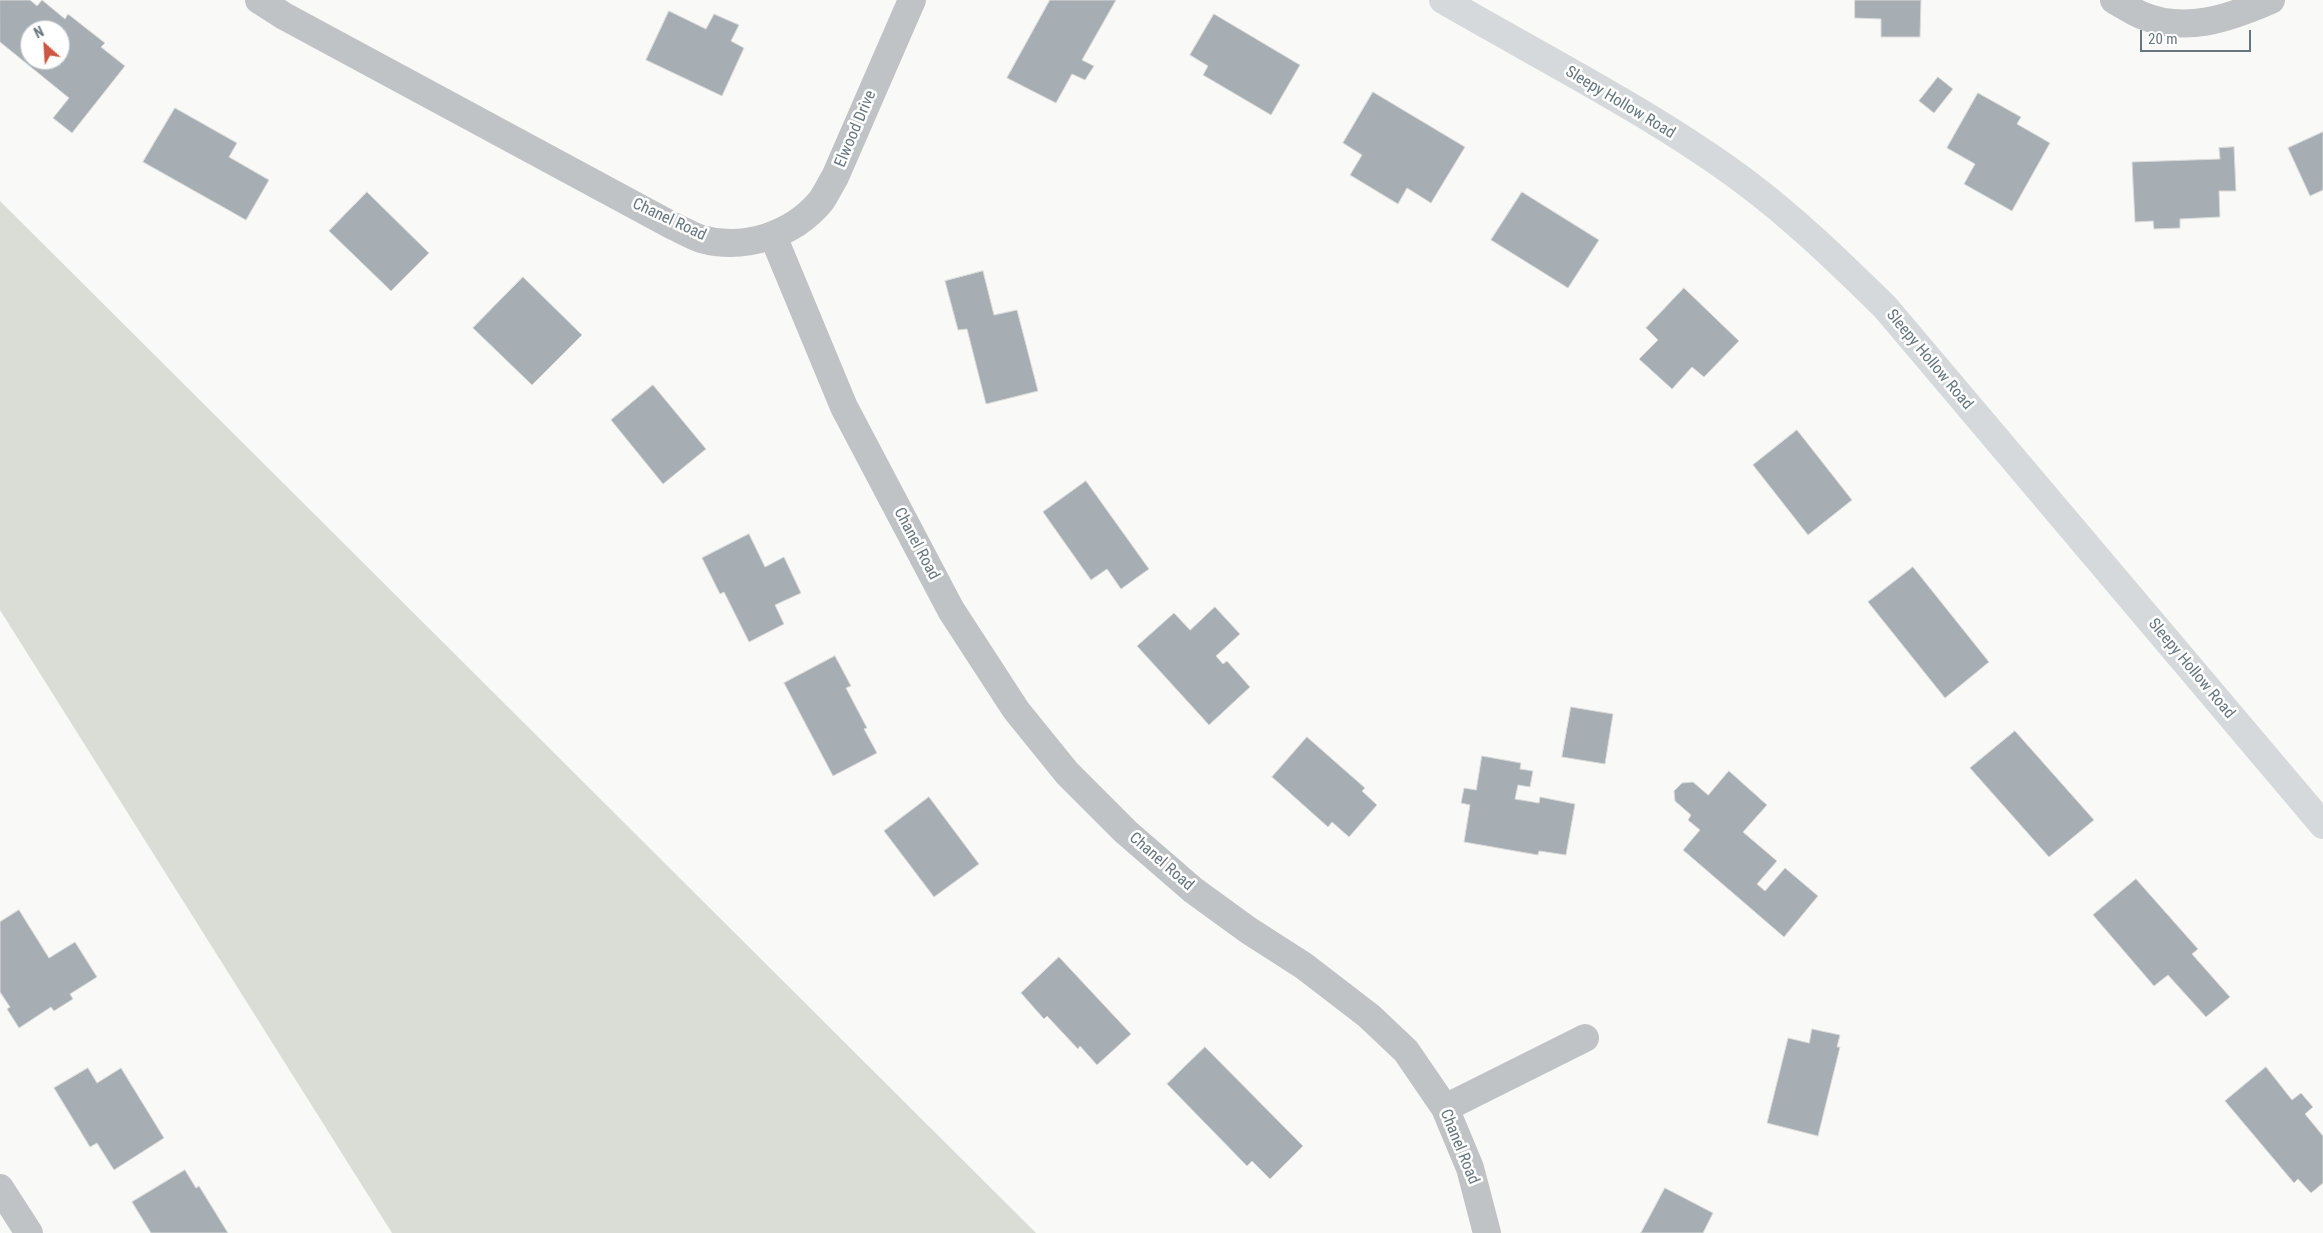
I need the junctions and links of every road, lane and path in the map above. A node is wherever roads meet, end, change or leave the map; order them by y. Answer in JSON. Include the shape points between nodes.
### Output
{"nodes":[{"id":1,"x":259,"y":0,"type":"edge"},
{"id":2,"x":912,"y":0,"type":"edge"},
{"id":3,"x":1443,"y":0,"type":"edge"},
{"id":4,"x":2114,"y":0,"type":"edge"},
{"id":5,"x":2270,"y":0,"type":"edge"},
{"id":6,"x":773,"y":236,"type":"junction"},
{"id":7,"x":2323,"y":825,"type":"edge"},
{"id":8,"x":1585,"y":1038,"type":"dead end"},
{"id":9,"x":1444,"y":1108,"type":"junction"},
{"id":10,"x":0,"y":1188,"type":"edge"},
{"id":11,"x":29,"y":1233,"type":"edge"},
{"id":12,"x":1487,"y":1233,"type":"edge"}],
"edges":[{"from":1,"to":6,"type":"street","name":"Chanel Road","via":[[701,239],[733,243]]},
{"from":2,"to":6,"type":"street","name":"Elwood Drive","via":[[835,177],[821,200],[800,221]]},
{"from":3,"to":7,"type":"main road","name":"Sleepy Hollow Road","via":[[1664,128],[1744,181],[1822,245],[1885,307]]},
{"from":4,"to":5,"type":"street","via":[[2142,16],[2175,23],[2205,23],[2236,15]]},
{"from":6,"to":9,"type":"street","name":"Chanel Road","via":[[844,407],[951,610],[1016,710],[1067,773],[1133,838],[1193,890],[1304,966],[1369,1016],[1406,1051]]},
{"from":8,"to":9,"type":"street"},
{"from":9,"to":12,"type":"street","name":"Chanel Road","via":[[1470,1168]]},
{"from":10,"to":11,"type":"street"}]}
